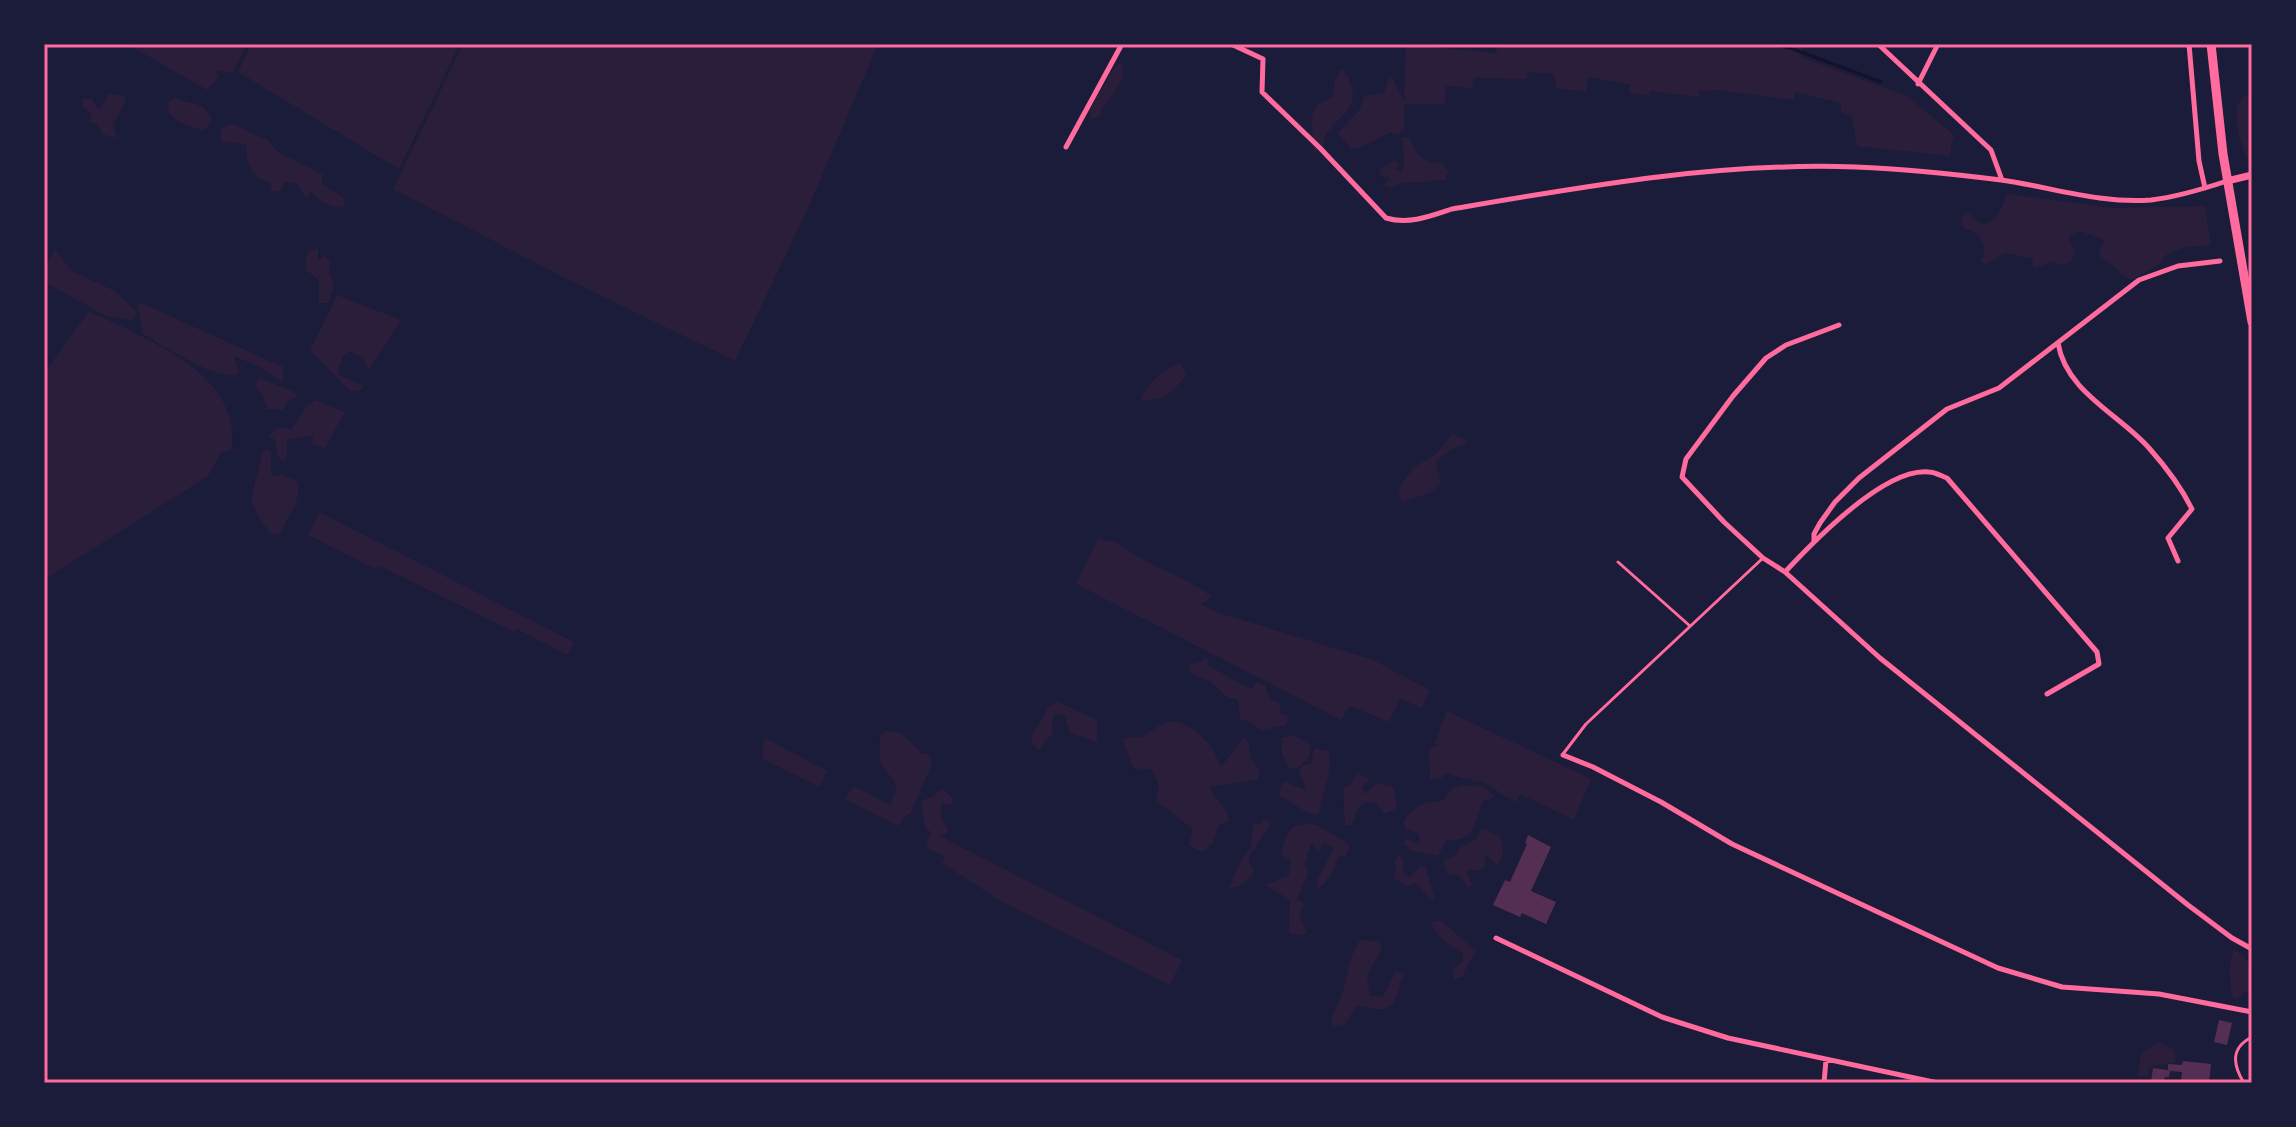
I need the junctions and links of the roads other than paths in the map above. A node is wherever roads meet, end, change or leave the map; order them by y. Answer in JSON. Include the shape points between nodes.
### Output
{"nodes":[{"id":1,"x":1122,"y":44,"type":"edge"},
{"id":2,"x":1231,"y":44,"type":"edge"},
{"id":3,"x":1878,"y":44,"type":"edge"},
{"id":4,"x":1938,"y":44,"type":"edge"},
{"id":5,"x":2189,"y":44,"type":"edge"},
{"id":6,"x":2211,"y":44,"type":"edge"},
{"id":7,"x":1918,"y":84,"type":"junction"},
{"id":8,"x":1066,"y":147,"type":"dead end"},
{"id":9,"x":2252,"y":175,"type":"edge"},
{"id":10,"x":2002,"y":180,"type":"junction"},
{"id":11,"x":2227,"y":181,"type":"junction"},
{"id":12,"x":2205,"y":188,"type":"junction"},
{"id":13,"x":2220,"y":261,"type":"dead end"},
{"id":14,"x":2252,"y":322,"type":"edge"},
{"id":15,"x":1839,"y":325,"type":"dead end"},
{"id":16,"x":2058,"y":343,"type":"junction"},
{"id":17,"x":1814,"y":542,"type":"junction"},
{"id":18,"x":1763,"y":558,"type":"junction"},
{"id":19,"x":2178,"y":561,"type":"dead end"},
{"id":20,"x":1618,"y":562,"type":"dead end"},
{"id":21,"x":1785,"y":572,"type":"junction"},
{"id":22,"x":1690,"y":626,"type":"junction"},
{"id":23,"x":2047,"y":694,"type":"dead end"},
{"id":24,"x":1563,"y":755,"type":"joint"},
{"id":25,"x":1496,"y":938,"type":"dead end"},
{"id":26,"x":2252,"y":949,"type":"edge"},
{"id":27,"x":2252,"y":1012,"type":"edge"},
{"id":28,"x":2252,"y":1037,"type":"edge"},
{"id":29,"x":1826,"y":1060,"type":"junction"},
{"id":30,"x":1824,"y":1083,"type":"edge"},
{"id":31,"x":1938,"y":1083,"type":"edge"},
{"id":32,"x":2244,"y":1083,"type":"edge"}],
"edges":[{"from":1,"to":8,"type":"street"},
{"from":2,"to":10,"type":"street","via":[[1263,59],[1262,92],[1386,218],[1398,222],[1641,178],[1778,166]]},
{"from":3,"to":7,"type":"street"},
{"from":4,"to":7,"type":"street"},
{"from":5,"to":12,"type":"street"},
{"from":6,"to":11,"type":"highway"},
{"from":7,"to":10,"type":"street","via":[[1991,150]]},
{"from":9,"to":11,"type":"street"},
{"from":10,"to":12,"type":"street","via":[[2113,201],[2152,200]]},
{"from":11,"to":12,"type":"street"},
{"from":11,"to":14,"type":"highway"},
{"from":13,"to":16,"type":"street","via":[[2178,266],[2139,280]]},
{"from":15,"to":18,"type":"street","via":[[1766,358],[1686,459],[1682,477]]},
{"from":16,"to":17,"type":"street","via":[[1999,388],[1947,409],[1885,455],[1835,502]]},
{"from":16,"to":19,"type":"street","via":[[2066,371],[2148,447],[2181,488],[2192,509],[2168,538]]},
{"from":17,"to":21,"type":"street"},
{"from":17,"to":23,"type":"street","via":[[1852,508],[1902,476],[1931,471],[1947,478],[2097,652],[2099,664]]},
{"from":18,"to":21,"type":"street"},
{"from":18,"to":22,"type":"lane"},
{"from":20,"to":22,"type":"lane"},
{"from":21,"to":26,"type":"street","via":[[1927,696],[2188,905]]},
{"from":22,"to":24,"type":"lane","via":[[1586,724]]},
{"from":24,"to":27,"type":"street","via":[[1661,802],[1732,844],[1998,968],[2062,987],[2159,994]]},
{"from":25,"to":29,"type":"street","via":[[1662,1017]]},
{"from":28,"to":32,"type":"lane","via":[[2234,1055]]},
{"from":29,"to":30,"type":"street"},
{"from":29,"to":31,"type":"street"}]}
